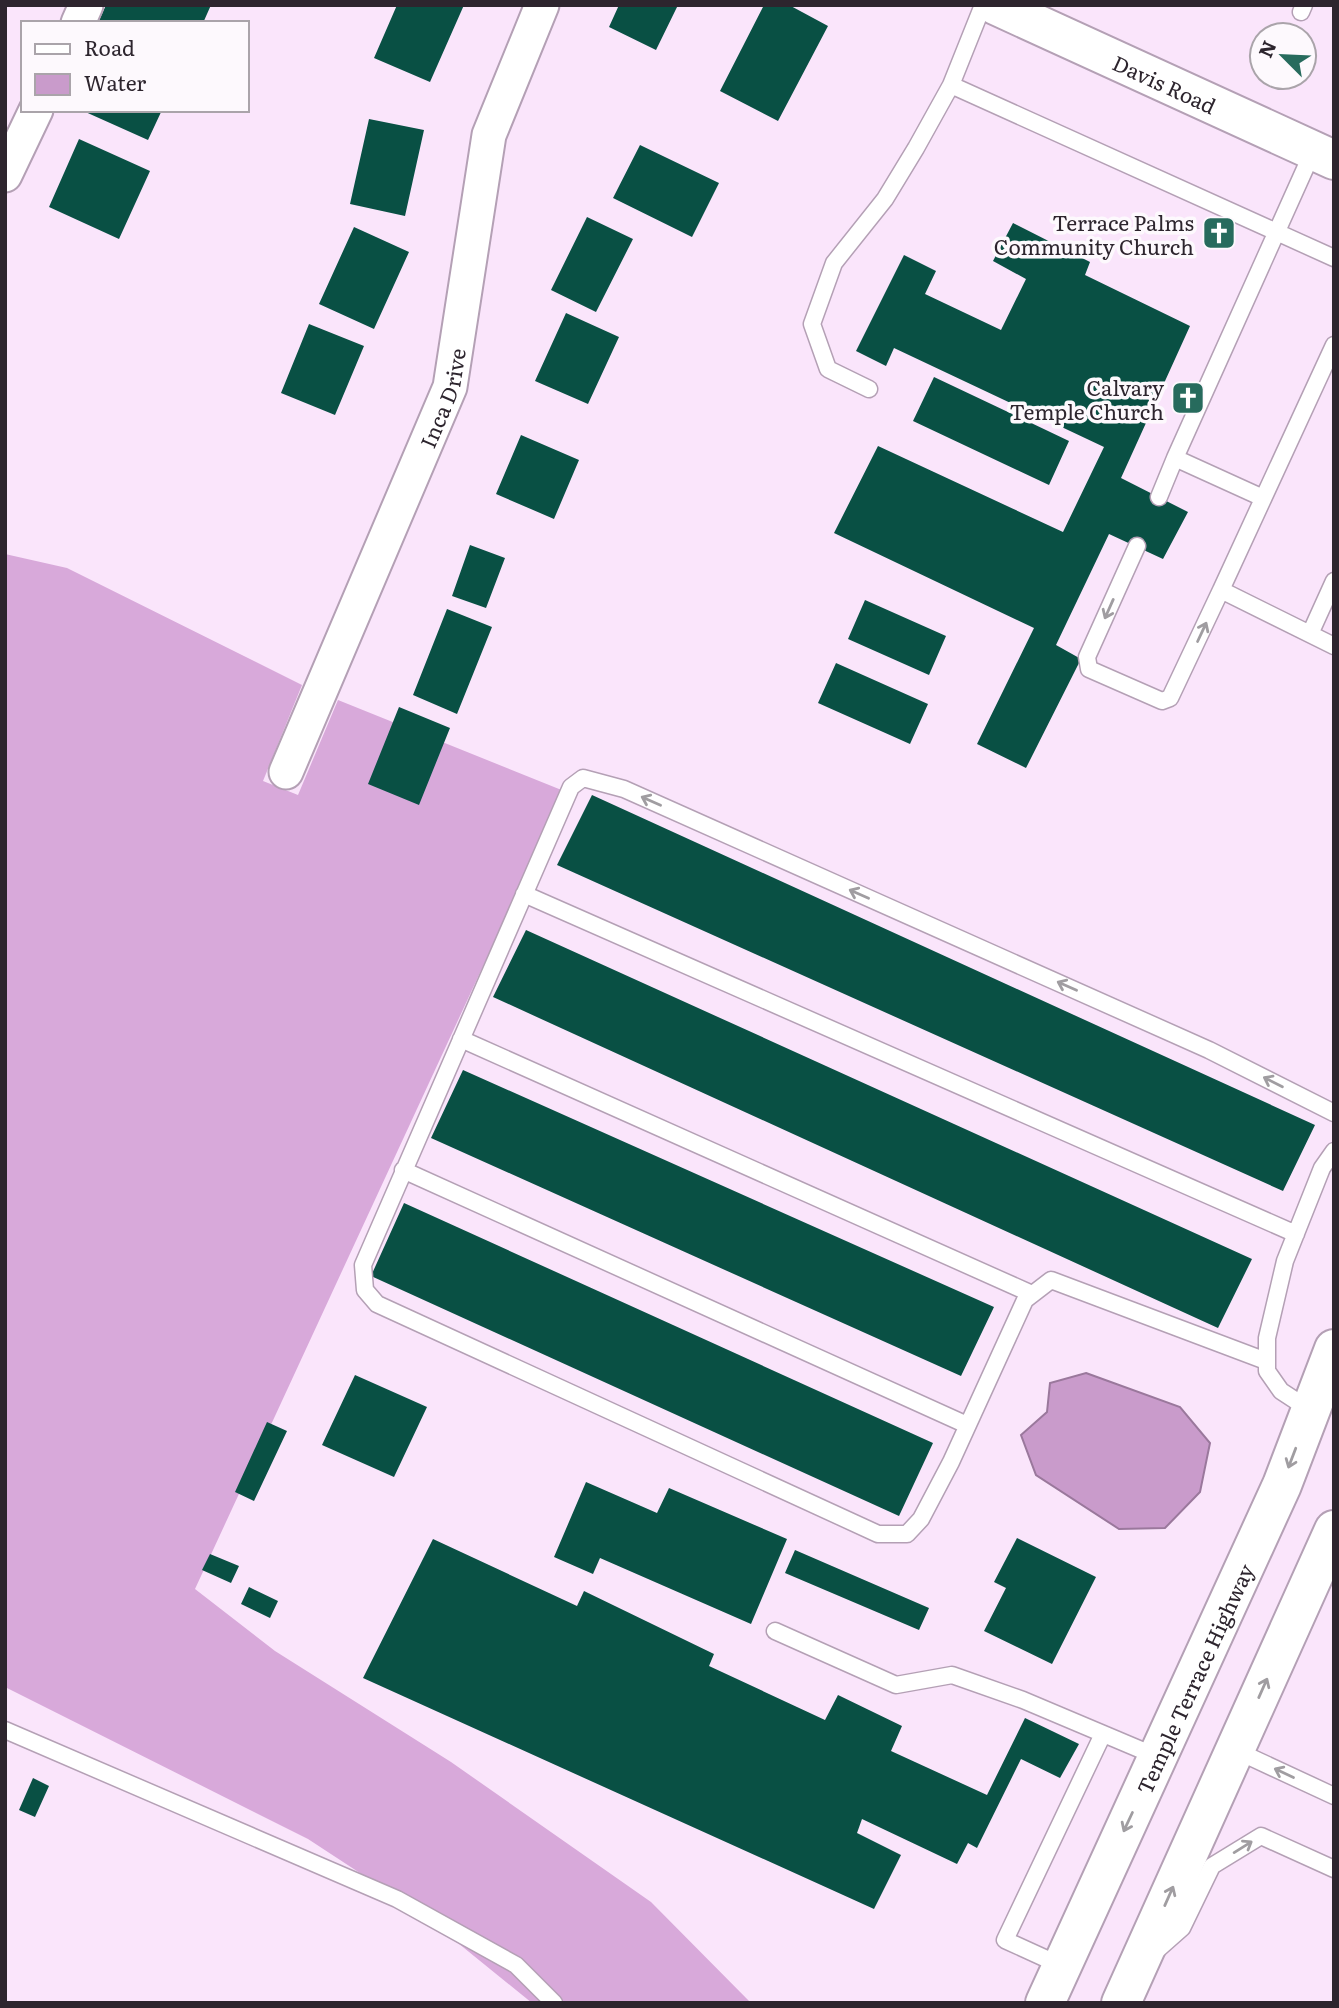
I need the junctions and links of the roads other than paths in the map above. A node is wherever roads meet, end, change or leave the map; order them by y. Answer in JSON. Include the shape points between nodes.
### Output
{"nodes":[{"id":1,"x":86,"y":5,"type":"edge"},
{"id":2,"x":542,"y":5,"type":"edge"},
{"id":3,"x":984,"y":5,"type":"edge"},
{"id":4,"x":995,"y":5,"type":"edge"},
{"id":5,"x":79,"y":21,"type":"edge"},
{"id":6,"x":951,"y":85,"type":"junction"},
{"id":7,"x":35,"y":112,"type":"edge"},
{"id":8,"x":1324,"y":156,"type":"edge"},
{"id":9,"x":5,"y":175,"type":"edge"},
{"id":10,"x":1277,"y":232,"type":"junction"},
{"id":11,"x":1334,"y":258,"type":"edge"},
{"id":12,"x":1334,"y":345,"type":"edge"},
{"id":13,"x":869,"y":389,"type":"dead end"},
{"id":14,"x":1175,"y":458,"type":"junction"},
{"id":15,"x":1159,"y":497,"type":"dead end"},
{"id":16,"x":1263,"y":498,"type":"junction"},
{"id":17,"x":1137,"y":546,"type":"dead end"},
{"id":18,"x":1334,"y":581,"type":"edge"},
{"id":19,"x":1221,"y":590,"type":"junction"},
{"id":20,"x":1310,"y":634,"type":"junction"},
{"id":21,"x":1334,"y":646,"type":"edge"},
{"id":22,"x":286,"y":772,"type":"dead end"},
{"id":23,"x":524,"y":894,"type":"junction"},
{"id":24,"x":461,"y":1039,"type":"junction"},
{"id":25,"x":1334,"y":1113,"type":"edge"},
{"id":26,"x":1334,"y":1150,"type":"edge"},
{"id":27,"x":403,"y":1170,"type":"junction"},
{"id":28,"x":1296,"y":1234,"type":"junction"},
{"id":29,"x":1032,"y":1294,"type":"junction"},
{"id":30,"x":1334,"y":1349,"type":"edge"},
{"id":31,"x":1266,"y":1361,"type":"junction"},
{"id":32,"x":1310,"y":1410,"type":"junction"},
{"id":33,"x":967,"y":1425,"type":"junction"},
{"id":34,"x":1334,"y":1530,"type":"edge"},
{"id":35,"x":775,"y":1631,"type":"dead end"},
{"id":36,"x":5,"y":1730,"type":"edge"},
{"id":37,"x":1103,"y":1734,"type":"junction"},
{"id":38,"x":1235,"y":1750,"type":"junction"},
{"id":39,"x":1158,"y":1757,"type":"junction"},
{"id":40,"x":1334,"y":1796,"type":"edge"},
{"id":41,"x":1334,"y":1869,"type":"edge"},
{"id":42,"x":1062,"y":1966,"type":"junction"},
{"id":43,"x":1136,"y":1969,"type":"junction"},
{"id":44,"x":554,"y":2003,"type":"edge"},
{"id":45,"x":1045,"y":2003,"type":"edge"},
{"id":46,"x":1121,"y":2003,"type":"edge"}],
"edges":[{"from":1,"to":5,"type":"street"},
{"from":2,"to":22,"type":"street","name":"Inca Drive","via":[[489,135],[450,387]]},
{"from":3,"to":6,"type":"lane"},
{"from":4,"to":8,"type":"main road","name":"Davis Road"},
{"from":6,"to":10,"type":"lane"},
{"from":6,"to":13,"type":"lane","via":[[885,199],[834,263],[812,324],[828,369]]},
{"from":7,"to":9,"type":"street"},
{"from":8,"to":10,"type":"lane"},
{"from":10,"to":11,"type":"lane"},
{"from":10,"to":14,"type":"lane"},
{"from":12,"to":16,"type":"lane"},
{"from":14,"to":15,"type":"lane"},
{"from":14,"to":16,"type":"lane"},
{"from":16,"to":19,"type":"lane"},
{"from":17,"to":19,"type":"lane","one_way":true,"via":[[1087,657],[1089,669],[1162,701],[1170,698]]},
{"from":18,"to":20,"type":"lane"},
{"from":19,"to":20,"type":"lane"},
{"from":20,"to":21,"type":"lane"},
{"from":23,"to":24,"type":"lane"},
{"from":25,"to":23,"type":"lane","one_way":true,"via":[[1209,1050],[624,789],[583,778],[571,787]]},
{"from":23,"to":28,"type":"lane"},
{"from":24,"to":27,"type":"lane"},
{"from":24,"to":29,"type":"lane"},
{"from":26,"to":28,"type":"lane","via":[[1322,1168]]},
{"from":27,"to":33,"type":"lane"},
{"from":27,"to":33,"type":"lane","via":[[363,1265],[365,1290],[377,1304],[878,1534],[907,1534],[921,1519]]},
{"from":28,"to":31,"type":"lane","via":[[1285,1261]]},
{"from":29,"to":31,"type":"lane","via":[[1051,1280]]},
{"from":29,"to":33,"type":"lane","via":[[1025,1300]]},
{"from":30,"to":32,"type":"main road","name":"Temple Terrace Highway"},
{"from":31,"to":32,"type":"lane","via":[[1266,1371],[1281,1391]]},
{"from":32,"to":39,"type":"main road","name":"Temple Terrace Highway","one_way":true,"via":[[1282,1485]]},
{"from":38,"to":34,"type":"main road","one_way":true},
{"from":35,"to":37,"type":"lane","via":[[896,1685],[952,1675]]},
{"from":36,"to":44,"type":"lane","via":[[397,1899],[516,1965]]},
{"from":37,"to":39,"type":"lane"},
{"from":37,"to":42,"type":"lane","via":[[1005,1940]]},
{"from":40,"to":38,"type":"lane","one_way":true},
{"from":43,"to":38,"type":"main road","one_way":true},
{"from":39,"to":42,"type":"main road","name":"Temple Terrace Highway","one_way":true},
{"from":43,"to":41,"type":"lane","one_way":true,"via":[[1182,1928],[1212,1866],[1261,1836]]},
{"from":42,"to":45,"type":"main road","name":"Temple Terrace Highway"},
{"from":43,"to":46,"type":"main road"}]}
